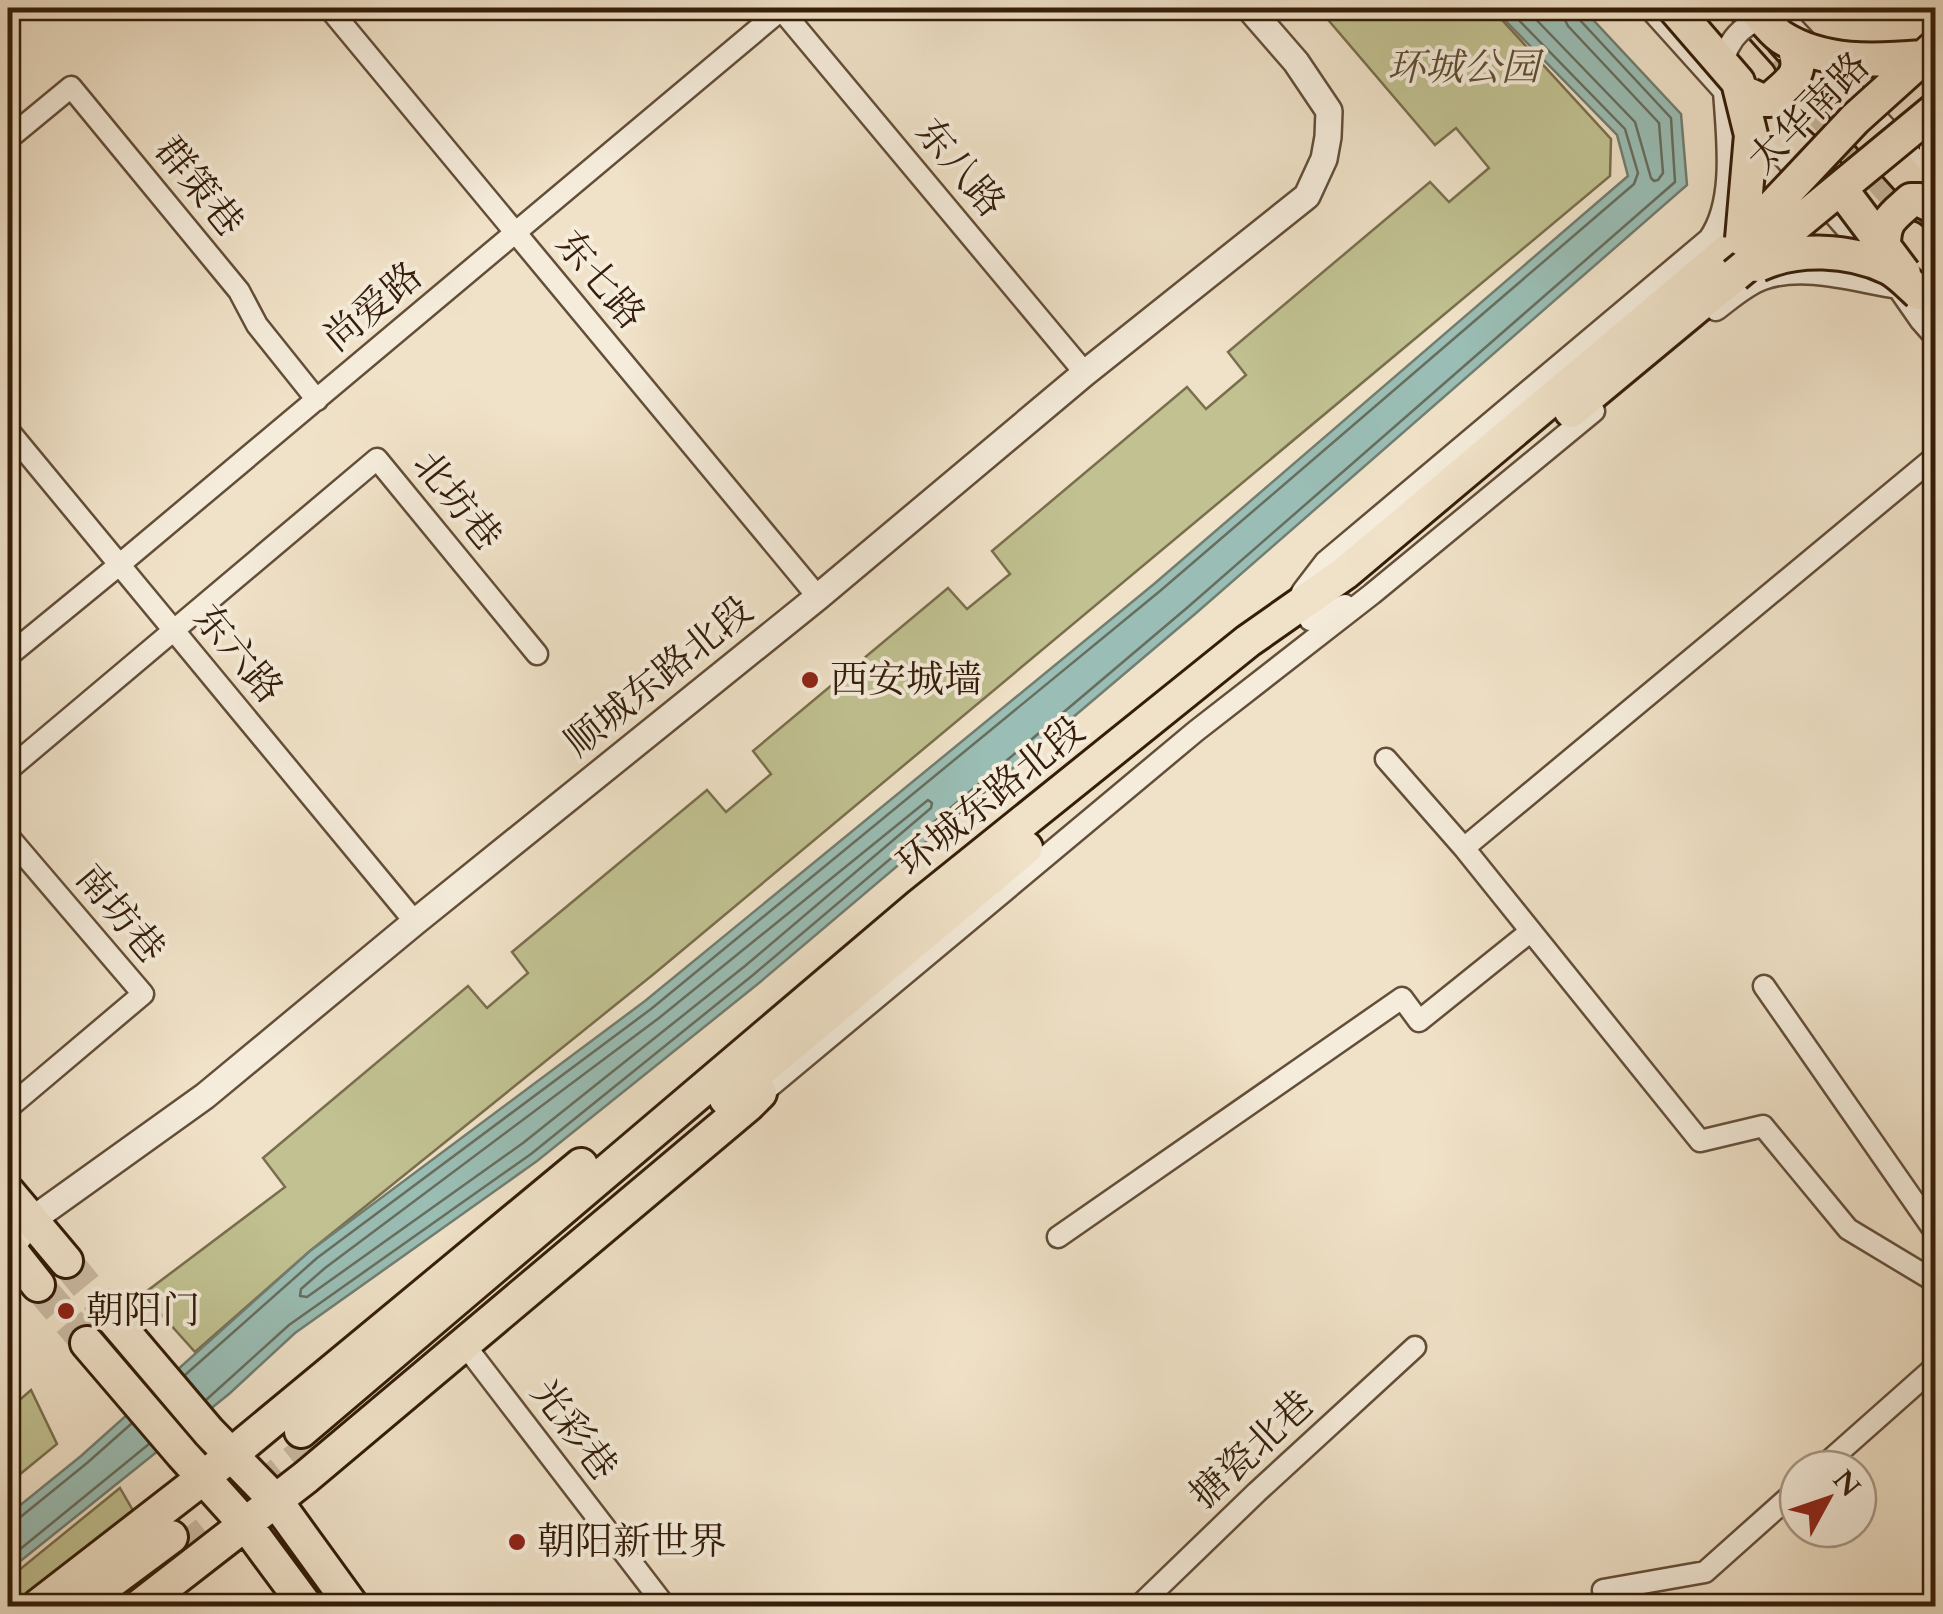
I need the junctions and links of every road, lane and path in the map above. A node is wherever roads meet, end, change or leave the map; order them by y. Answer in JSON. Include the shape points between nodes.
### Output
{"nodes":[{"id":1,"x":329,"y":8,"type":"edge"},
{"id":2,"x":781,"y":8,"type":"edge"},
{"id":3,"x":1249,"y":8,"type":"edge"},
{"id":4,"x":1649,"y":8,"type":"edge"},
{"id":5,"x":1674,"y":8,"type":"edge"},
{"id":6,"x":1698,"y":8,"type":"edge"},
{"id":7,"x":1726,"y":8,"type":"edge"},
{"id":8,"x":1929,"y":51,"type":"edge"},
{"id":9,"x":1763,"y":52,"type":"edge"},
{"id":10,"x":1936,"y":109,"type":"edge"},
{"id":11,"x":1855,"y":119,"type":"junction"},
{"id":12,"x":8,"y":139,"type":"edge"},
{"id":13,"x":1936,"y":148,"type":"edge"},
{"id":14,"x":1884,"y":152,"type":"junction"},
{"id":15,"x":1817,"y":161,"type":"junction"},
{"id":16,"x":1841,"y":189,"type":"junction"},
{"id":17,"x":1924,"y":216,"type":"edge"},
{"id":18,"x":515,"y":233,"type":"junction"},
{"id":19,"x":1742,"y":239,"type":"junction"},
{"id":20,"x":1735,"y":275,"type":"junction"},
{"id":21,"x":1925,"y":287,"type":"edge"},
{"id":22,"x":1936,"y":338,"type":"edge"},
{"id":23,"x":1085,"y":374,"type":"junction"},
{"id":24,"x":317,"y":400,"type":"junction"},
{"id":25,"x":8,"y":430,"type":"edge"},
{"id":26,"x":1936,"y":456,"type":"edge"},
{"id":27,"x":1481,"y":469,"type":"junction"},
{"id":28,"x":119,"y":566,"type":"junction"},
{"id":29,"x":1372,"y":594,"type":"junction"},
{"id":30,"x":818,"y":597,"type":"junction"},
{"id":31,"x":1298,"y":617,"type":"junction"},
{"id":32,"x":172,"y":629,"type":"junction"},
{"id":33,"x":537,"y":654,"type":"dead end"},
{"id":34,"x":8,"y":656,"type":"edge"},
{"id":35,"x":1386,"y":759,"type":"dead end"},
{"id":36,"x":8,"y":770,"type":"edge"},
{"id":37,"x":8,"y":836,"type":"edge"},
{"id":38,"x":1464,"y":848,"type":"junction"},
{"id":39,"x":415,"y":922,"type":"junction"},
{"id":40,"x":1531,"y":931,"type":"junction"},
{"id":41,"x":1764,"y":986,"type":"dead end"},
{"id":42,"x":821,"y":1005,"type":"junction"},
{"id":43,"x":748,"y":1106,"type":"junction"},
{"id":44,"x":8,"y":1108,"type":"edge"},
{"id":45,"x":8,"y":1192,"type":"edge"},
{"id":46,"x":32,"y":1220,"type":"junction"},
{"id":47,"x":1936,"y":1233,"type":"edge"},
{"id":48,"x":1058,"y":1238,"type":"dead end"},
{"id":49,"x":8,"y":1249,"type":"edge"},
{"id":50,"x":66,"y":1261,"type":"tunnel mouth"},
{"id":51,"x":1936,"y":1282,"type":"edge"},
{"id":52,"x":38,"y":1285,"type":"tunnel mouth"},
{"id":53,"x":114,"y":1320,"type":"tunnel mouth"},
{"id":54,"x":464,"y":1344,"type":"junction"},
{"id":55,"x":1415,"y":1347,"type":"dead end"},
{"id":56,"x":97,"y":1355,"type":"tunnel mouth"},
{"id":57,"x":1936,"y":1366,"type":"edge"},
{"id":58,"x":307,"y":1439,"type":"tunnel mouth"},
{"id":59,"x":219,"y":1443,"type":"junction"},
{"id":60,"x":1843,"y":1449,"type":"edge"},
{"id":61,"x":193,"y":1466,"type":"junction"},
{"id":62,"x":276,"y":1501,"type":"junction"},
{"id":63,"x":1778,"y":1506,"type":"edge"},
{"id":64,"x":246,"y":1525,"type":"junction"},
{"id":65,"x":1603,"y":1590,"type":"dead end"},
{"id":66,"x":38,"y":1606,"type":"edge"},
{"id":67,"x":78,"y":1606,"type":"edge"},
{"id":68,"x":109,"y":1606,"type":"edge"},
{"id":69,"x":140,"y":1606,"type":"edge"},
{"id":70,"x":306,"y":1606,"type":"edge"},
{"id":71,"x":352,"y":1606,"type":"edge"},
{"id":72,"x":665,"y":1606,"type":"edge"},
{"id":73,"x":1139,"y":1606,"type":"edge"}],
"edges":[{"from":1,"to":18,"type":"street","name":"东七路"},
{"from":2,"to":18,"type":"street","name":"尚爱路"},
{"from":2,"to":23,"type":"street","name":"东八路"},
{"from":3,"to":23,"type":"street","name":"顺城东路北段","via":[[1329,111],[1324,159],[1306,196]]},
{"from":4,"to":9,"type":"street"},
{"from":5,"to":9,"type":"main road","bridge":true},
{"from":6,"to":9,"type":"main road"},
{"from":7,"to":9,"type":"main road"},
{"from":8,"to":9,"type":"main road","bridge":true,"via":[[1872,62]]},
{"from":8,"to":11,"type":"main road","name":"太华南路","bridge":true},
{"from":9,"to":11,"type":"main road"},
{"from":9,"to":15,"type":"main road","via":[[1778,126]]},
{"from":9,"to":17,"type":"street","bridge":true},
{"from":9,"to":19,"type":"main road","bridge":true},
{"from":9,"to":21,"type":"street","bridge":true},
{"from":9,"to":27,"type":"street","via":[[1728,142],[1720,224]]},
{"from":10,"to":14,"type":"main road","name":"太华南路","bridge":true},
{"from":11,"to":14,"type":"main road"},
{"from":11,"to":15,"type":"main road","name":"太华南路","bridge":true},
{"from":12,"to":24,"type":"street","name":"群策巷","via":[[71,87],[238,291]]},
{"from":13,"to":17,"type":"main road"},
{"from":14,"to":16,"type":"main road","name":"太华南路","bridge":true},
{"from":14,"to":17,"type":"main road"},
{"from":15,"to":16,"type":"main road"},
{"from":15,"to":19,"type":"main road","name":"太华南路","bridge":true},
{"from":16,"to":17,"type":"main road","bridge":true},
{"from":16,"to":20,"type":"main road","name":"太华南路","bridge":true},
{"from":17,"to":21,"type":"main road","bridge":true},
{"from":18,"to":24,"type":"street","name":"尚爱路"},
{"from":18,"to":30,"type":"street","name":"东七路"},
{"from":19,"to":27,"type":"main road","name":"环城东路北段"},
{"from":20,"to":21,"type":"main road","bridge":true,"via":[[1775,257],[1829,253],[1862,257]]},
{"from":20,"to":27,"type":"main road","name":"环城东路北段"},
{"from":21,"to":22,"type":"street","via":[[1920,321]]},
{"from":21,"to":27,"type":"street","via":[[1766,277]]},
{"from":23,"to":30,"type":"street","name":"顺城东路北段"},
{"from":24,"to":28,"type":"street","name":"尚爱路"},
{"from":25,"to":28,"type":"street","name":"东六路"},
{"from":26,"to":38,"type":"street"},
{"from":27,"to":29,"type":"street"},
{"from":27,"to":31,"type":"main road","name":"环城东路北段"},
{"from":28,"to":32,"type":"street","name":"东六路"},
{"from":28,"to":34,"type":"street","name":"尚爱路"},
{"from":29,"to":31,"type":"street"},
{"from":29,"to":43,"type":"street","via":[[1196,731]]},
{"from":30,"to":39,"type":"street","name":"顺城东路北段"},
{"from":31,"to":42,"type":"main road","name":"环城东路北段","via":[[1272,650]]},
{"from":32,"to":33,"type":"street","name":"北坊巷","via":[[377,459]]},
{"from":32,"to":36,"type":"street"},
{"from":32,"to":39,"type":"street","name":"东六路"},
{"from":35,"to":38,"type":"street"},
{"from":37,"to":44,"type":"street","name":"南坊巷","via":[[143,994]]},
{"from":38,"to":40,"type":"street"},
{"from":39,"to":46,"type":"street","name":"顺城东路北段","via":[[205,1096]]},
{"from":40,"to":48,"type":"street","via":[[1418,1021],[1402,998]]},
{"from":40,"to":51,"type":"street","via":[[1700,1141],[1763,1126],[1848,1229]]},
{"from":41,"to":47,"type":"street"},
{"from":42,"to":43,"type":"main road"},
{"from":42,"to":58,"type":"main road","name":"环城东路北段","via":[[640,1170]]},
{"from":42,"to":59,"type":"main road","via":[[715,1055]]},
{"from":43,"to":54,"type":"main road"},
{"from":45,"to":46,"type":"main road"},
{"from":46,"to":49,"type":"street","name":"顺城东路北段"},
{"from":46,"to":50,"type":"main road"},
{"from":49,"to":52,"type":"main road"},
{"from":53,"to":59,"type":"main road"},
{"from":54,"to":62,"type":"main road"},
{"from":54,"to":72,"type":"street","name":"光彩巷"},
{"from":55,"to":73,"type":"street","name":"搪瓷北巷"},
{"from":56,"to":61,"type":"main road"},
{"from":57,"to":60,"type":"street"},
{"from":59,"to":61,"type":"main road"},
{"from":59,"to":62,"type":"main road"},
{"from":61,"to":64,"type":"main road"},
{"from":61,"to":66,"type":"main road"},
{"from":62,"to":64,"type":"main road"},
{"from":62,"to":71,"type":"main road"},
{"from":63,"to":65,"type":"street","via":[[1705,1572]]},
{"from":64,"to":69,"type":"main road"},
{"from":64,"to":70,"type":"main road"},
{"from":67,"to":68,"type":"main road","via":[[176,1544]]}]}
